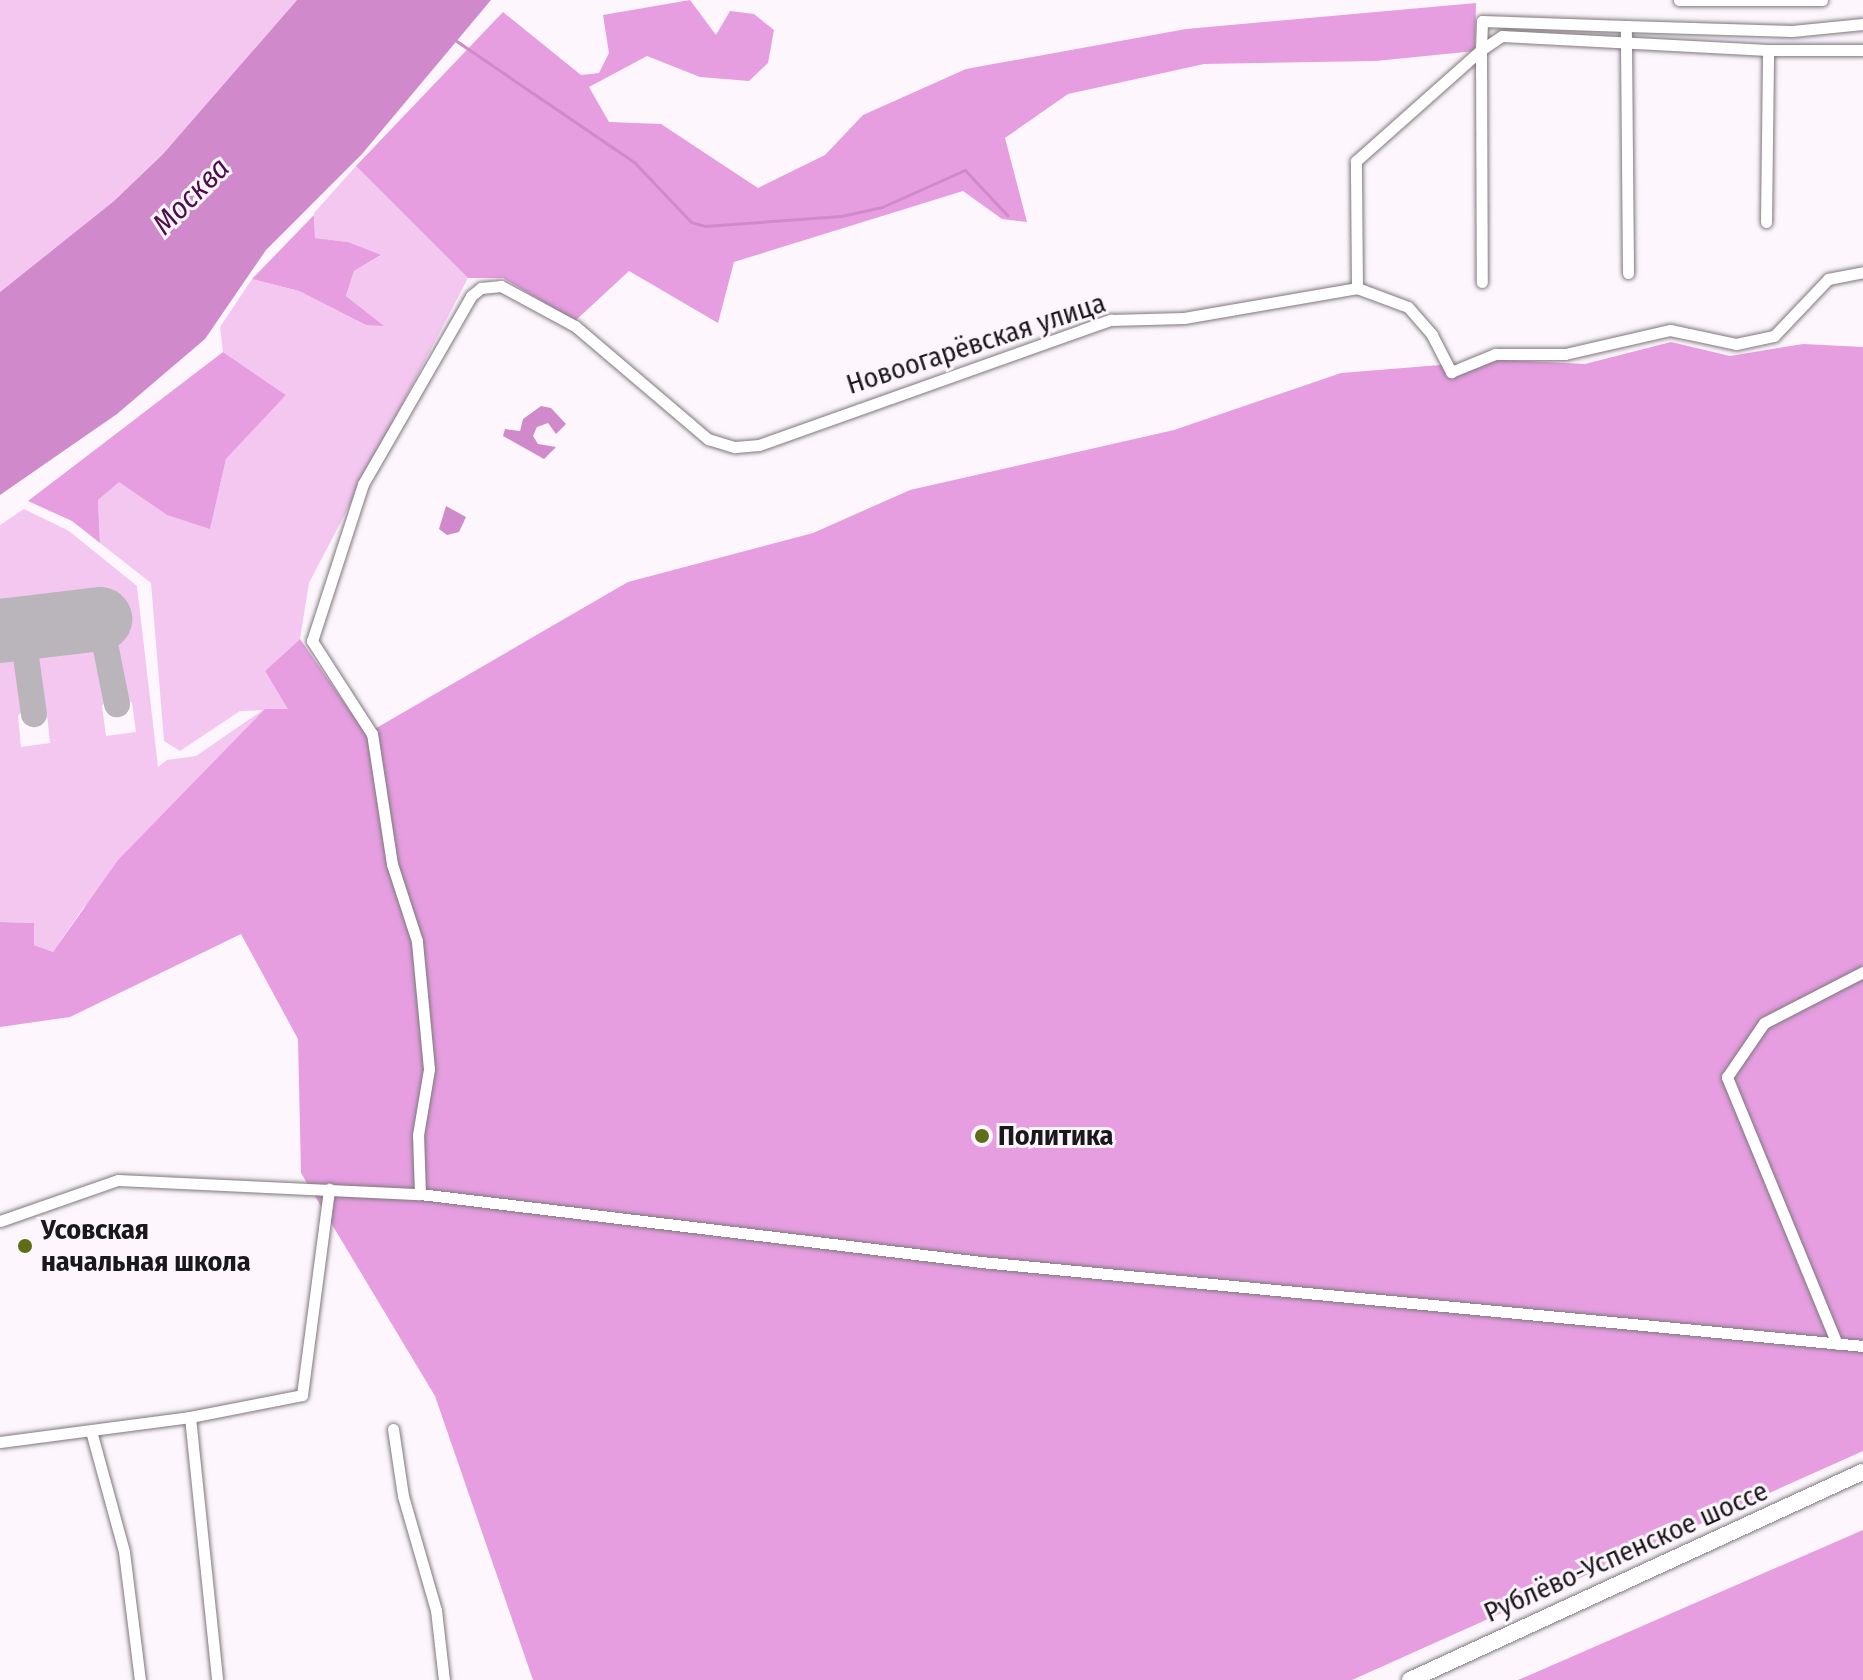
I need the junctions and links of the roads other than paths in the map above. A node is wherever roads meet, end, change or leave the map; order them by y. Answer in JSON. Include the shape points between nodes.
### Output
{"nodes":[{"id":1,"x":1679,"y":0,"type":"edge"},
{"id":2,"x":1822,"y":0,"type":"edge"},
{"id":3,"x":1863,"y":24,"type":"edge"},
{"id":4,"x":1626,"y":26,"type":"junction"},
{"id":5,"x":1628,"y":41,"type":"junction"},
{"id":6,"x":1481,"y":50,"type":"junction"},
{"id":7,"x":1768,"y":50,"type":"junction"},
{"id":8,"x":1863,"y":50,"type":"edge"},
{"id":9,"x":1766,"y":222,"type":"dead end"},
{"id":10,"x":1863,"y":272,"type":"edge"},
{"id":11,"x":1628,"y":273,"type":"dead end"},
{"id":12,"x":1482,"y":282,"type":"dead end"},
{"id":13,"x":1357,"y":288,"type":"junction"},
{"id":14,"x":1863,"y":972,"type":"edge"},
{"id":15,"x":329,"y":1189,"type":"junction"},
{"id":16,"x":420,"y":1194,"type":"junction"},
{"id":17,"x":0,"y":1221,"type":"edge"},
{"id":18,"x":1837,"y":1344,"type":"junction"},
{"id":19,"x":1863,"y":1346,"type":"edge"},
{"id":20,"x":190,"y":1417,"type":"junction"},
{"id":21,"x":393,"y":1429,"type":"dead end"},
{"id":22,"x":91,"y":1431,"type":"junction"},
{"id":23,"x":0,"y":1442,"type":"edge"},
{"id":24,"x":1863,"y":1472,"type":"edge"},
{"id":25,"x":1428,"y":1676,"type":"edge"},
{"id":26,"x":140,"y":1680,"type":"edge"},
{"id":27,"x":217,"y":1680,"type":"edge"},
{"id":28,"x":444,"y":1680,"type":"edge"}],
"edges":[{"from":1,"to":2,"type":"street"},
{"from":3,"to":4,"type":"street","via":[[1792,31]]},
{"from":4,"to":5,"type":"street"},
{"from":4,"to":6,"type":"street","via":[[1482,21]]},
{"from":5,"to":6,"type":"street","via":[[1502,36]]},
{"from":5,"to":7,"type":"street"},
{"from":5,"to":11,"type":"street"},
{"from":6,"to":12,"type":"street"},
{"from":6,"to":13,"type":"street","via":[[1356,161]]},
{"from":7,"to":8,"type":"street"},
{"from":7,"to":9,"type":"street"},
{"from":10,"to":13,"type":"street","via":[[1828,279],[1774,336],[1736,344],[1670,330],[1565,354],[1495,354],[1451,372],[1432,335],[1408,307]]},
{"from":13,"to":16,"type":"street","name":"Новоогарёвская улица","via":[[1184,318],[1111,320],[759,445],[735,447],[708,439],[575,326],[501,286],[481,288],[471,296],[363,484],[312,641],[372,734],[392,864],[417,941],[429,1069],[418,1135]]},
{"from":14,"to":18,"type":"street","via":[[1764,1023],[1727,1077]]},
{"from":15,"to":16,"type":"street"},
{"from":15,"to":17,"type":"street","via":[[118,1180]]},
{"from":15,"to":20,"type":"street","via":[[306,1388],[295,1397]]},
{"from":16,"to":18,"type":"street","via":[[981,1262]]},
{"from":18,"to":19,"type":"street"},
{"from":20,"to":22,"type":"street"},
{"from":20,"to":27,"type":"street"},
{"from":21,"to":28,"type":"street","via":[[403,1496],[436,1610]]},
{"from":22,"to":23,"type":"street"},
{"from":22,"to":26,"type":"street","via":[[124,1552]]},
{"from":24,"to":25,"type":"main road","name":"Рублёво-Успенское шоссе"}]}
